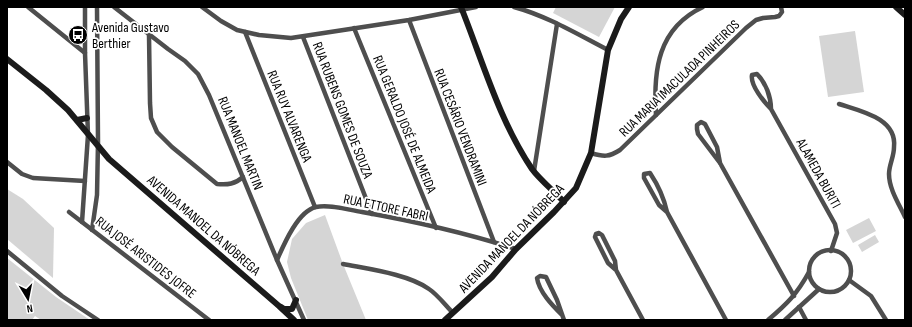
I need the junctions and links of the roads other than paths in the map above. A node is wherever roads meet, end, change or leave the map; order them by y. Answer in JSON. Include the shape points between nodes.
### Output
{"nodes":[{"id":1,"x":28,"y":7,"type":"edge"},
{"id":2,"x":85,"y":7,"type":"edge"},
{"id":3,"x":97,"y":7,"type":"edge"},
{"id":4,"x":114,"y":7,"type":"edge"},
{"id":5,"x":202,"y":7,"type":"edge"},
{"id":6,"x":476,"y":7,"type":"edge"},
{"id":7,"x":514,"y":7,"type":"edge"},
{"id":8,"x":629,"y":7,"type":"edge"},
{"id":9,"x":703,"y":7,"type":"edge"},
{"id":10,"x":780,"y":7,"type":"edge"},
{"id":11,"x":896,"y":7,"type":"edge"},
{"id":12,"x":462,"y":8,"type":"edge"},
{"id":13,"x":905,"y":15,"type":"edge"},
{"id":14,"x":409,"y":20,"type":"junction"},
{"id":15,"x":557,"y":24,"type":"junction"},
{"id":16,"x":354,"y":28,"type":"junction"},
{"id":17,"x":245,"y":32,"type":"junction"},
{"id":18,"x":150,"y":35,"type":"junction"},
{"id":19,"x":303,"y":36,"type":"junction"},
{"id":20,"x":608,"y":50,"type":"junction"},
{"id":21,"x":85,"y":53,"type":"junction"},
{"id":22,"x":7,"y":59,"type":"edge"},
{"id":23,"x":839,"y":104,"type":"dead end"},
{"id":24,"x":771,"y":109,"type":"junction"},
{"id":25,"x":656,"y":115,"type":"junction"},
{"id":26,"x":87,"y":118,"type":"junction"},
{"id":27,"x":77,"y":120,"type":"junction"},
{"id":28,"x":88,"y":135,"type":"junction"},
{"id":29,"x":98,"y":148,"type":"junction"},
{"id":30,"x":591,"y":153,"type":"junction"},
{"id":31,"x":7,"y":162,"type":"edge"},
{"id":32,"x":720,"y":163,"type":"junction"},
{"id":33,"x":534,"y":171,"type":"junction"},
{"id":34,"x":243,"y":177,"type":"junction"},
{"id":35,"x":85,"y":181,"type":"junction"},
{"id":36,"x":564,"y":202,"type":"junction"},
{"id":37,"x":315,"y":207,"type":"junction"},
{"id":38,"x":69,"y":212,"type":"dead end"},
{"id":39,"x":667,"y":212,"type":"junction"},
{"id":40,"x":372,"y":214,"type":"junction"},
{"id":41,"x":905,"y":217,"type":"edge"},
{"id":42,"x":82,"y":222,"type":"junction"},
{"id":43,"x":436,"y":228,"type":"junction"},
{"id":44,"x":92,"y":230,"type":"junction"},
{"id":45,"x":494,"y":242,"type":"junction"},
{"id":46,"x":516,"y":249,"type":"junction"},
{"id":47,"x":831,"y":250,"type":"junction"},
{"id":48,"x":7,"y":251,"type":"edge"},
{"id":49,"x":278,"y":260,"type":"junction"},
{"id":50,"x":343,"y":264,"type":"dead end"},
{"id":51,"x":616,"y":270,"type":"junction"},
{"id":52,"x":809,"y":272,"type":"junction"},
{"id":53,"x":849,"y":280,"type":"junction"},
{"id":54,"x":819,"y":289,"type":"junction"},
{"id":55,"x":794,"y":296,"type":"junction"},
{"id":56,"x":296,"y":300,"type":"junction"},
{"id":57,"x":280,"y":306,"type":"junction"},
{"id":58,"x":799,"y":307,"type":"junction"},
{"id":59,"x":453,"y":313,"type":"junction"},
{"id":60,"x":563,"y":318,"type":"edge"},
{"id":61,"x":98,"y":320,"type":"edge"},
{"id":62,"x":208,"y":320,"type":"edge"},
{"id":63,"x":294,"y":320,"type":"edge"},
{"id":64,"x":304,"y":320,"type":"edge"},
{"id":65,"x":445,"y":320,"type":"edge"},
{"id":66,"x":643,"y":320,"type":"edge"},
{"id":67,"x":726,"y":320,"type":"edge"},
{"id":68,"x":768,"y":320,"type":"edge"},
{"id":69,"x":785,"y":320,"type":"edge"},
{"id":70,"x":806,"y":320,"type":"edge"},
{"id":71,"x":886,"y":320,"type":"edge"}],
"edges":[{"from":1,"to":21,"type":"street"},
{"from":2,"to":21,"type":"street"},
{"from":3,"to":29,"type":"street"},
{"from":4,"to":18,"type":"street","name":"RUA MANOEL MARTIN"},
{"from":5,"to":17,"type":"street","via":[[221,22]]},
{"from":6,"to":12,"type":"street"},
{"from":7,"to":15,"type":"street"},
{"from":8,"to":20,"type":"main road","name":"AVENIDA MANOEL DA NÓBREGA"},
{"from":9,"to":25,"type":"street","via":[[683,20],[663,46],[656,75]]},
{"from":10,"to":25,"type":"street","name":"RUA MARIA IMACULADA PINHEIROS","via":[[782,12],[779,16],[756,20],[746,28]]},
{"from":11,"to":13,"type":"main road"},
{"from":12,"to":14,"type":"street"},
{"from":12,"to":33,"type":"main road","via":[[512,135]]},
{"from":14,"to":16,"type":"street"},
{"from":14,"to":45,"type":"street","name":"RUA CESÁRIO VENDRAMINI"},
{"from":15,"to":20,"type":"street"},
{"from":15,"to":33,"type":"street"},
{"from":16,"to":19,"type":"street"},
{"from":16,"to":43,"type":"street","name":"RUA GERALDO JOSÉ DE ALMEIDA"},
{"from":17,"to":19,"type":"street","via":[[273,37]]},
{"from":17,"to":37,"type":"street","name":"RUA RUY ALVARENGA"},
{"from":18,"to":34,"type":"street","name":"RUA MANOEL MARTIN","via":[[198,74]]},
{"from":18,"to":34,"type":"street","via":[[151,118],[157,132],[217,184],[236,183]]},
{"from":19,"to":40,"type":"street","name":"RUA RUBENS GOMES DE SOUZA"},
{"from":20,"to":30,"type":"main road","name":"AVENIDA MANOEL DA NÓBREGA"},
{"from":21,"to":26,"type":"street"},
{"from":22,"to":27,"type":"main road","name":"AVENIDA MANOEL DA NÓBREGA","via":[[46,90]]},
{"from":23,"to":41,"type":"street","via":[[872,114],[890,130],[895,147],[889,175]]},
{"from":24,"to":24,"type":"street","name":"ALAMEDA BURITI","via":[[771,100],[761,78],[757,74],[752,75],[752,82],[763,102]]},
{"from":24,"to":47,"type":"street","name":"ALAMEDA BURITI","via":[[835,224],[837,233]]},
{"from":25,"to":30,"type":"street","name":"RUA MARIA IMACULADA PINHEIROS","via":[[611,156]]},
{"from":26,"to":27,"type":"main road"},
{"from":26,"to":28,"type":"street"},
{"from":27,"to":28,"type":"main road","name":"AVENIDA MANOEL DA NÓBREGA"},
{"from":28,"to":29,"type":"main road","name":"AVENIDA MANOEL DA NÓBREGA"},
{"from":28,"to":35,"type":"street"},
{"from":29,"to":44,"type":"street","via":[[97,195]]},
{"from":29,"to":57,"type":"main road","name":"AVENIDA MANOEL DA NÓBREGA"},
{"from":30,"to":36,"type":"main road","name":"AVENIDA MANOEL DA NÓBREGA","via":[[576,188]]},
{"from":31,"to":35,"type":"street","via":[[22,174],[33,178]]},
{"from":32,"to":32,"type":"street","via":[[717,147],[701,122],[697,125],[698,134]]},
{"from":32,"to":55,"type":"street"},
{"from":33,"to":36,"type":"main road"},
{"from":34,"to":49,"type":"street","name":"RUA MANOEL MARTIN"},
{"from":35,"to":42,"type":"street"},
{"from":36,"to":46,"type":"main road","name":"AVENIDA MANOEL DA NÓBREGA"},
{"from":37,"to":40,"type":"street","name":"RUA ETTORE FABRI","via":[[332,207]]},
{"from":37,"to":49,"type":"street","via":[[301,217],[286,240]]},
{"from":38,"to":42,"type":"street","name":"RUA JOSÉ ARISTIDES JOFRE"},
{"from":39,"to":39,"type":"street","via":[[665,199],[650,173],[644,174],[659,204]]},
{"from":39,"to":67,"type":"street"},
{"from":40,"to":43,"type":"street","name":"RUA ETTORE FABRI"},
{"from":42,"to":44,"type":"street","name":"RUA JOSÉ ARISTIDES JOFRE"},
{"from":43,"to":45,"type":"street","name":"RUA ETTORE FABRI"},
{"from":44,"to":62,"type":"street","name":"RUA JOSÉ ARISTIDES JOFRE"},
{"from":45,"to":46,"type":"street","name":"RUA ETTORE FABRI"},
{"from":46,"to":59,"type":"main road","name":"AVENIDA MANOEL DA NÓBREGA","via":[[492,277]]},
{"from":47,"to":52,"type":"street","via":[[824,251],[813,259]]},
{"from":47,"to":53,"type":"street","via":[[844,255],[848,260],[851,267]]},
{"from":48,"to":61,"type":"street","via":[[62,296]]},
{"from":49,"to":56,"type":"street","name":"RUA MANOEL MARTIN"},
{"from":50,"to":59,"type":"street","via":[[418,282],[430,289]]},
{"from":51,"to":51,"type":"street","via":[[615,261],[602,235],[596,234],[595,237],[608,263]]},
{"from":51,"to":66,"type":"street"},
{"from":52,"to":54,"type":"street","via":[[810,279]]},
{"from":52,"to":55,"type":"street"},
{"from":53,"to":54,"type":"street","via":[[845,286],[833,292]]},
{"from":53,"to":71,"type":"street","via":[[871,296]]},
{"from":54,"to":58,"type":"street"},
{"from":55,"to":68,"type":"street"},
{"from":56,"to":57,"type":"main road","via":[[292,309]]},
{"from":56,"to":64,"type":"street","name":"RUA MANOEL MARTIN"},
{"from":57,"to":63,"type":"main road","name":"AVENIDA MANOEL DA NÓBREGA"},
{"from":58,"to":69,"type":"street"},
{"from":58,"to":70,"type":"street"},
{"from":59,"to":65,"type":"main road","name":"AVENIDA MANOEL DA NÓBREGA"},
{"from":60,"to":60,"type":"street","via":[[546,277],[538,277],[538,283],[550,304]]}]}
